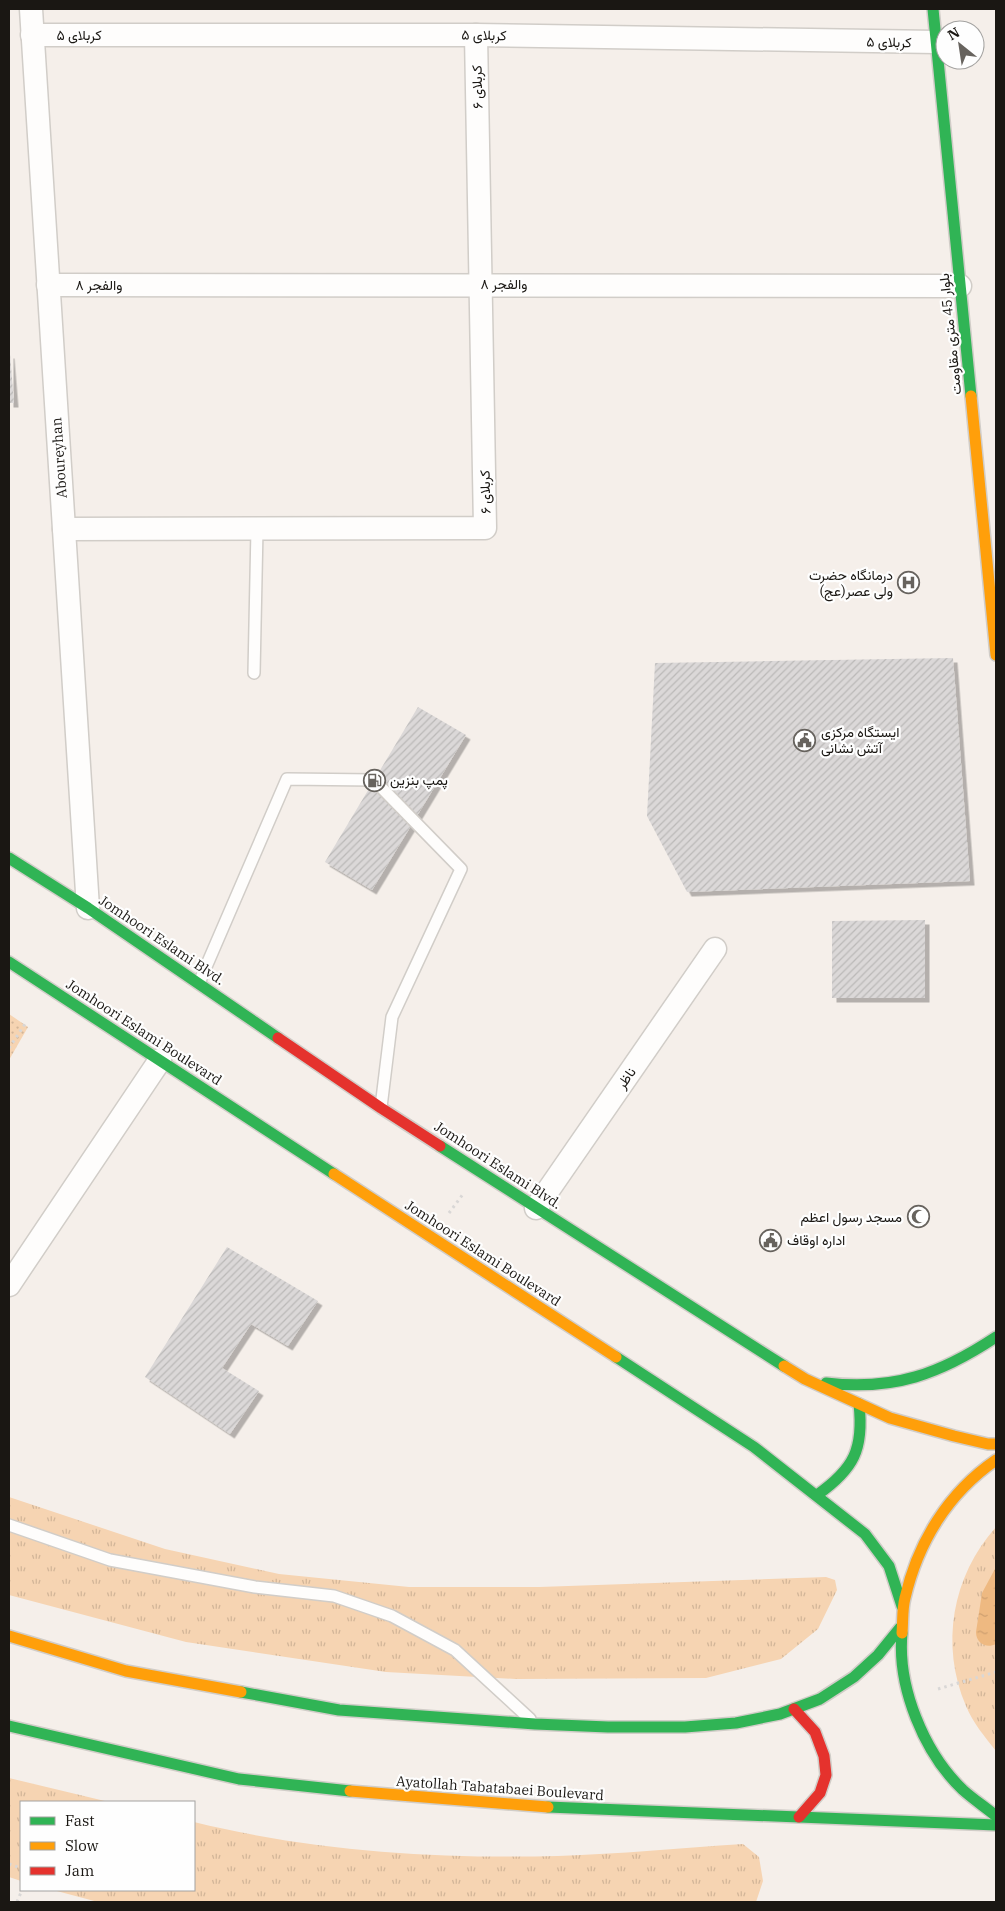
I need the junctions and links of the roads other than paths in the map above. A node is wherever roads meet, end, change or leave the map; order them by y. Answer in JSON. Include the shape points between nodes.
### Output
{"nodes":[{"id":1,"x":31,"y":9,"type":"edge"},
{"id":2,"x":932,"y":9,"type":"edge"},
{"id":3,"x":32,"y":34,"type":"junction"},
{"id":4,"x":935,"y":34,"type":"edge"},
{"id":5,"x":476,"y":35,"type":"junction"},
{"id":6,"x":935,"y":42,"type":"edge"},
{"id":7,"x":939,"y":70,"type":"edge"},
{"id":8,"x":481,"y":284,"type":"junction"},
{"id":9,"x":48,"y":285,"type":"junction"},
{"id":10,"x":960,"y":286,"type":"junction"},
{"id":11,"x":257,"y":528,"type":"junction"},
{"id":12,"x":64,"y":529,"type":"junction"},
{"id":13,"x":996,"y":656,"type":"edge"},
{"id":14,"x":254,"y":673,"type":"dead end"},
{"id":15,"x":9,"y":858,"type":"edge"},
{"id":16,"x":88,"y":908,"type":"junction"},
{"id":17,"x":715,"y":949,"type":"dead end"},
{"id":18,"x":9,"y":962,"type":"edge"},
{"id":19,"x":199,"y":983,"type":"junction"},
{"id":20,"x":160,"y":1060,"type":"junction"},
{"id":21,"x":381,"y":1108,"type":"junction"},
{"id":22,"x":536,"y":1208,"type":"junction"},
{"id":23,"x":9,"y":1285,"type":"edge"},
{"id":24,"x":996,"y":1337,"type":"edge"},
{"id":25,"x":805,"y":1379,"type":"junction"},
{"id":26,"x":859,"y":1404,"type":"junction"},
{"id":27,"x":996,"y":1444,"type":"edge"},
{"id":28,"x":996,"y":1460,"type":"edge"},
{"id":29,"x":817,"y":1495,"type":"junction"},
{"id":30,"x":9,"y":1524,"type":"edge"},
{"id":31,"x":902,"y":1606,"type":"junction"},
{"id":32,"x":900,"y":1628,"type":"junction"},
{"id":33,"x":9,"y":1636,"type":"edge"},
{"id":34,"x":794,"y":1709,"type":"junction"},
{"id":35,"x":535,"y":1724,"type":"junction"},
{"id":36,"x":9,"y":1726,"type":"edge"},
{"id":37,"x":996,"y":1816,"type":"edge"},
{"id":38,"x":800,"y":1817,"type":"junction"},
{"id":39,"x":996,"y":1825,"type":"edge"}],
"edges":[{"from":1,"to":3,"type":"street","name":"Aboureyhan"},
{"from":2,"to":4,"type":"main road","name":"بلوار 45 متری مقاومت"},
{"from":3,"to":5,"type":"street","name":"کربلای ۵"},
{"from":3,"to":9,"type":"street","name":"Aboureyhan"},
{"from":5,"to":6,"type":"street","name":"کربلای ۵"},
{"from":5,"to":8,"type":"street","name":"کربلای ۶"},
{"from":7,"to":10,"type":"main road","name":"بلوار 45 متری مقاومت"},
{"from":8,"to":9,"type":"street","name":"والفجر ۸"},
{"from":8,"to":10,"type":"street","name":"والفجر ۸"},
{"from":8,"to":11,"type":"street","name":"کربلای ۶","via":[[485,528]]},
{"from":9,"to":12,"type":"street","name":"Aboureyhan"},
{"from":10,"to":13,"type":"main road","name":"بلوار 45 متری مقاومت"},
{"from":11,"to":12,"type":"street","name":"کربلای ۶"},
{"from":11,"to":14,"type":"lane"},
{"from":12,"to":16,"type":"street","name":"Aboureyhan"},
{"from":15,"to":16,"type":"main road","name":"Jomhoori Eslami Blvd."},
{"from":16,"to":19,"type":"main road","name":"Jomhoori Eslami Blvd."},
{"from":17,"to":22,"type":"street","name":"ناظر"},
{"from":18,"to":20,"type":"main road","name":"Jomhoori Eslami Boulevard"},
{"from":19,"to":21,"type":"main road","name":"Jomhoori Eslami Blvd."},
{"from":19,"to":21,"type":"lane","via":[[287,778],[374,780],[461,869],[392,1017]]},
{"from":20,"to":23,"type":"street"},
{"from":20,"to":29,"type":"main road","name":"Jomhoori Eslami Boulevard","via":[[754,1447]]},
{"from":21,"to":22,"type":"main road","name":"Jomhoori Eslami Blvd."},
{"from":22,"to":25,"type":"main road","name":"Jomhoori Eslami Blvd."},
{"from":24,"to":25,"type":"main road","via":[[952,1364],[902,1381],[865,1385]]},
{"from":25,"to":26,"type":"main road","name":"Jomhoori Eslami Blvd."},
{"from":26,"to":27,"type":"main road","name":"Jomhoori Eslami Blvd.","via":[[890,1418]]},
{"from":26,"to":29,"type":"main road","via":[[862,1426],[859,1447],[850,1467]]},
{"from":28,"to":31,"type":"main road","via":[[966,1484],[943,1510],[924,1540]]},
{"from":29,"to":31,"type":"main road","name":"Jomhoori Eslami Boulevard","via":[[865,1534],[890,1566]]},
{"from":30,"to":35,"type":"lane","via":[[110,1560],[255,1587],[334,1596],[392,1616],[455,1650]]},
{"from":31,"to":32,"type":"main road"},
{"from":32,"to":34,"type":"main road","via":[[854,1677],[820,1699]]},
{"from":32,"to":37,"type":"main road","via":[[901,1664],[908,1698],[920,1730],[958,1785]]},
{"from":33,"to":35,"type":"main road","via":[[126,1671],[339,1710]]},
{"from":34,"to":35,"type":"main road","via":[[736,1723],[685,1727]]},
{"from":34,"to":38,"type":"main road","via":[[815,1732],[824,1756],[826,1775],[820,1794]]},
{"from":36,"to":38,"type":"main road","name":"Ayatollah Tabatabaei Boulevard","via":[[239,1779],[321,1789],[560,1808]]},
{"from":38,"to":39,"type":"main road","name":"Ayatollah Tabatabaei Boulevard"}]}
